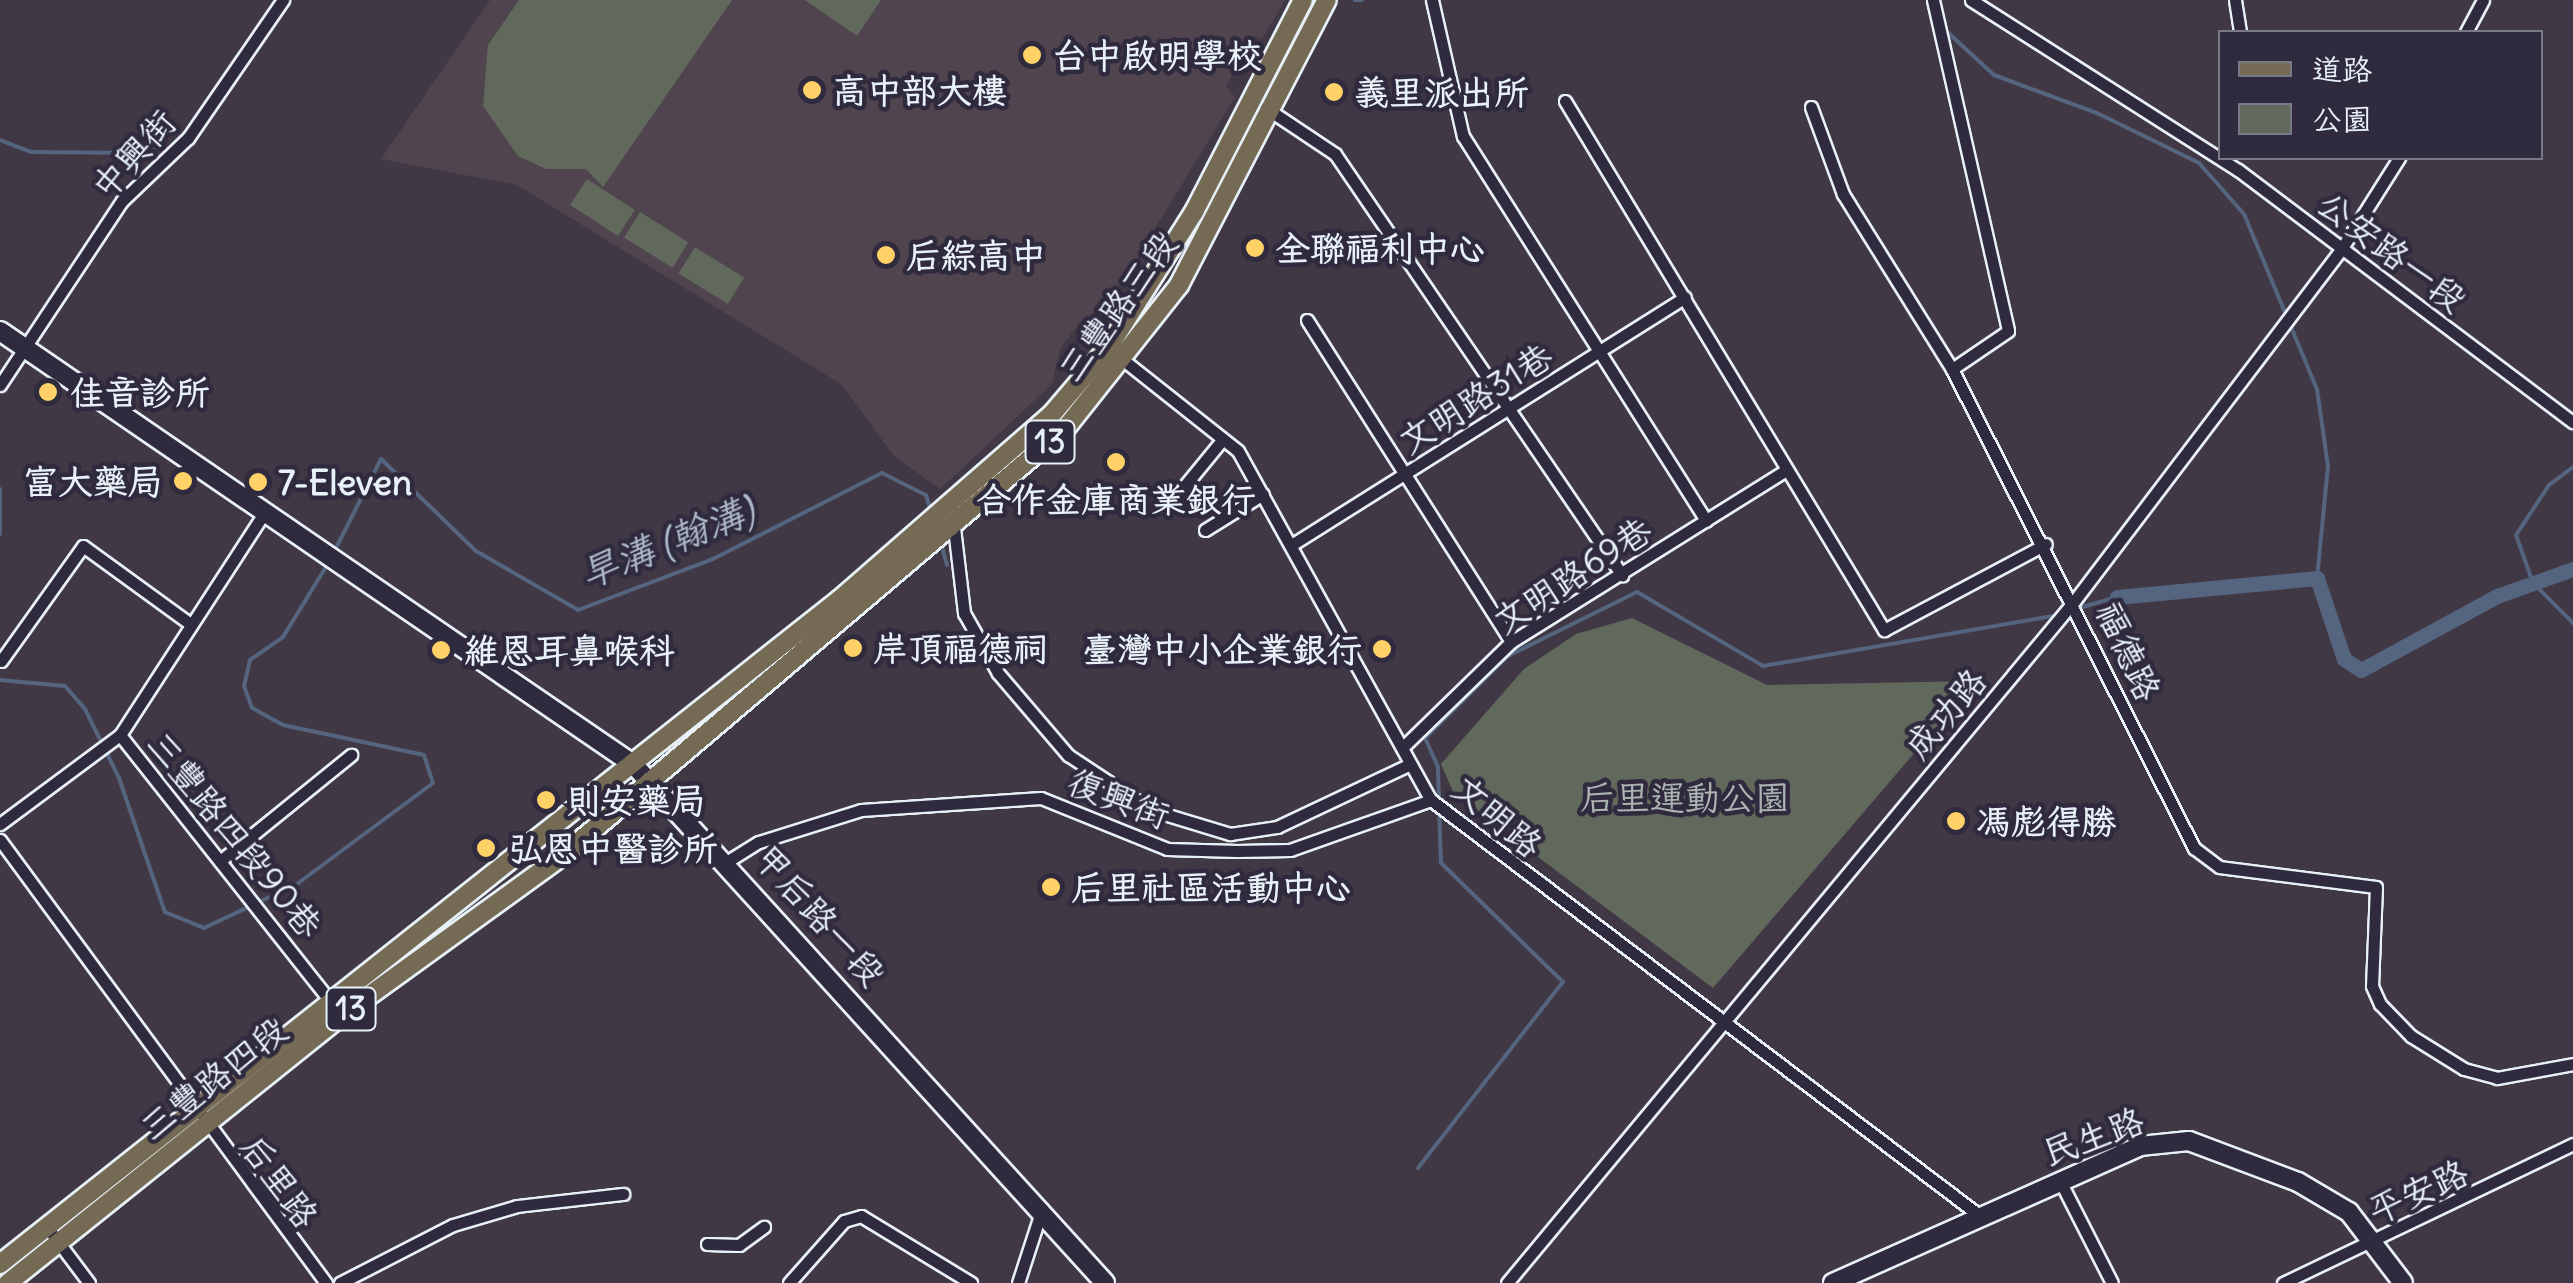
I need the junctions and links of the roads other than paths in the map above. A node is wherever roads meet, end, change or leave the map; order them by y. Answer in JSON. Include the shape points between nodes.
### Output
{"nodes":[{"id":1,"x":283,"y":0,"type":"edge"},
{"id":2,"x":1303,"y":0,"type":"edge"},
{"id":3,"x":1327,"y":0,"type":"edge"},
{"id":4,"x":1432,"y":0,"type":"edge"},
{"id":5,"x":1933,"y":0,"type":"edge"},
{"id":6,"x":1971,"y":0,"type":"edge"},
{"id":7,"x":2235,"y":0,"type":"edge"},
{"id":8,"x":2483,"y":0,"type":"edge"},
{"id":9,"x":2240,"y":30,"type":"edge"},
{"id":10,"x":2467,"y":30,"type":"edge"},
{"id":11,"x":1566,"y":101,"type":"dead end"},
{"id":12,"x":1253,"y":102,"type":"junction"},
{"id":13,"x":1811,"y":107,"type":"dead end"},
{"id":14,"x":1272,"y":111,"type":"junction"},
{"id":15,"x":2218,"y":152,"type":"edge"},
{"id":16,"x":2397,"y":160,"type":"edge"},
{"id":17,"x":2238,"y":164,"type":"edge"},
{"id":18,"x":2342,"y":248,"type":"junction"},
{"id":19,"x":1685,"y":298,"type":"junction"},
{"id":20,"x":1307,"y":320,"type":"dead end"},
{"id":21,"x":0,"y":331,"type":"edge"},
{"id":22,"x":22,"y":345,"type":"junction"},
{"id":23,"x":1108,"y":348,"type":"junction"},
{"id":24,"x":1601,"y":351,"type":"junction"},
{"id":25,"x":1125,"y":361,"type":"junction"},
{"id":26,"x":1952,"y":369,"type":"junction"},
{"id":27,"x":0,"y":385,"type":"edge"},
{"id":28,"x":1514,"y":408,"type":"junction"},
{"id":29,"x":2573,"y":422,"type":"edge"},
{"id":30,"x":1223,"y":439,"type":"junction"},
{"id":31,"x":1786,"y":470,"type":"junction"},
{"id":32,"x":1408,"y":472,"type":"junction"},
{"id":33,"x":1178,"y":494,"type":"dead end"},
{"id":34,"x":1263,"y":494,"type":"junction"},
{"id":35,"x":945,"y":510,"type":"junction"},
{"id":36,"x":264,"y":513,"type":"junction"},
{"id":37,"x":1706,"y":521,"type":"junction"},
{"id":38,"x":958,"y":524,"type":"junction"},
{"id":39,"x":1205,"y":530,"type":"dead end"},
{"id":40,"x":1293,"y":544,"type":"junction"},
{"id":41,"x":2046,"y":544,"type":"junction"},
{"id":42,"x":1622,"y":575,"type":"junction"},
{"id":43,"x":2075,"y":600,"type":"junction"},
{"id":44,"x":190,"y":622,"type":"junction"},
{"id":45,"x":1512,"y":642,"type":"junction"},
{"id":46,"x":0,"y":661,"type":"edge"},
{"id":47,"x":120,"y":735,"type":"junction"},
{"id":48,"x":1404,"y":746,"type":"junction"},
{"id":49,"x":351,"y":756,"type":"dead end"},
{"id":50,"x":1410,"y":764,"type":"junction"},
{"id":51,"x":634,"y":765,"type":"junction"},
{"id":52,"x":651,"y":782,"type":"junction"},
{"id":53,"x":1431,"y":800,"type":"junction"},
{"id":54,"x":0,"y":824,"type":"edge"},
{"id":55,"x":0,"y":840,"type":"edge"},
{"id":56,"x":220,"y":860,"type":"junction"},
{"id":57,"x":728,"y":861,"type":"junction"},
{"id":58,"x":329,"y":1000,"type":"junction"},
{"id":59,"x":341,"y":1016,"type":"junction"},
{"id":60,"x":1725,"y":1016,"type":"junction"},
{"id":61,"x":2573,"y":1064,"type":"edge"},
{"id":62,"x":194,"y":1109,"type":"junction"},
{"id":63,"x":206,"y":1125,"type":"junction"},
{"id":64,"x":2573,"y":1144,"type":"edge"},
{"id":65,"x":2060,"y":1181,"type":"junction"},
{"id":66,"x":623,"y":1194,"type":"dead end"},
{"id":67,"x":1042,"y":1210,"type":"junction"},
{"id":68,"x":1979,"y":1214,"type":"junction"},
{"id":69,"x":47,"y":1227,"type":"junction"},
{"id":70,"x":764,"y":1227,"type":"dead end"},
{"id":71,"x":2377,"y":1240,"type":"junction"},
{"id":72,"x":56,"y":1244,"type":"junction"},
{"id":73,"x":707,"y":1244,"type":"dead end"},
{"id":74,"x":0,"y":1264,"type":"edge"},
{"id":75,"x":8,"y":1283,"type":"edge"},
{"id":76,"x":88,"y":1283,"type":"edge"},
{"id":77,"x":326,"y":1283,"type":"edge"},
{"id":78,"x":340,"y":1283,"type":"edge"},
{"id":79,"x":790,"y":1283,"type":"edge"},
{"id":80,"x":971,"y":1283,"type":"edge"},
{"id":81,"x":1018,"y":1283,"type":"edge"},
{"id":82,"x":1106,"y":1283,"type":"edge"},
{"id":83,"x":1507,"y":1283,"type":"edge"},
{"id":84,"x":1833,"y":1283,"type":"edge"},
{"id":85,"x":2112,"y":1283,"type":"edge"},
{"id":86,"x":2284,"y":1283,"type":"edge"},
{"id":87,"x":2403,"y":1283,"type":"edge"}],
"edges":[{"from":1,"to":22,"type":"street","name":"中興街","via":[[188,138],[122,201]]},
{"from":2,"to":12,"type":"main road","name":"三豐路三段","number":"13"},
{"from":3,"to":14,"type":"main road","name":"三豐路三段","number":"13"},
{"from":4,"to":24,"type":"street","via":[[1464,136]]},
{"from":5,"to":26,"type":"street","via":[[2008,331]]},
{"from":6,"to":15,"type":"street","name":"公安路一段"},
{"from":7,"to":9,"type":"street"},
{"from":8,"to":10,"type":"street"},
{"from":11,"to":19,"type":"street"},
{"from":12,"to":14,"type":"street"},
{"from":12,"to":23,"type":"main road","name":"三豐路三段","number":"13"},
{"from":13,"to":26,"type":"street","name":"福德路","via":[[1844,194]]},
{"from":14,"to":25,"type":"main road","name":"三豐路三段","number":"13","via":[[1179,284]]},
{"from":14,"to":28,"type":"street","via":[[1335,154]]},
{"from":16,"to":18,"type":"street","name":"成功路"},
{"from":17,"to":18,"type":"street","name":"公安路一段"},
{"from":18,"to":29,"type":"street","name":"公安路一段"},
{"from":18,"to":43,"type":"street","name":"成功路"},
{"from":19,"to":24,"type":"street","name":"文明路31巷"},
{"from":19,"to":31,"type":"street"},
{"from":20,"to":32,"type":"street"},
{"from":21,"to":22,"type":"main road","name":"甲后路一段"},
{"from":22,"to":27,"type":"street","name":"中興街"},
{"from":22,"to":36,"type":"main road","name":"甲后路一段"},
{"from":23,"to":25,"type":"street","name":"文明路"},
{"from":23,"to":35,"type":"main road","name":"三豐路三段","number":"13","via":[[1052,414]]},
{"from":24,"to":28,"type":"street","name":"文明路31巷"},
{"from":24,"to":37,"type":"street"},
{"from":25,"to":30,"type":"street","name":"文明路"},
{"from":25,"to":38,"type":"main road","name":"三豐路三段","number":"13","via":[[1065,429]]},
{"from":26,"to":41,"type":"street","name":"福德路"},
{"from":28,"to":32,"type":"street","name":"文明路31巷"},
{"from":28,"to":42,"type":"street"},
{"from":30,"to":33,"type":"street"},
{"from":30,"to":34,"type":"street","name":"文明路"},
{"from":31,"to":37,"type":"street","name":"文明路69巷"},
{"from":31,"to":41,"type":"street","via":[[1884,630]]},
{"from":32,"to":40,"type":"street","name":"文明路31巷"},
{"from":32,"to":45,"type":"street"},
{"from":34,"to":39,"type":"street"},
{"from":34,"to":40,"type":"street","name":"文明路"},
{"from":35,"to":38,"type":"street"},
{"from":35,"to":51,"type":"main road","name":"三豐路三段","number":"13"},
{"from":36,"to":44,"type":"street"},
{"from":36,"to":51,"type":"main road","name":"甲后路一段"},
{"from":37,"to":42,"type":"street","name":"文明路69巷"},
{"from":38,"to":50,"type":"street","name":"復興街","via":[[952,563],[964,613],[1034,722],[1086,768],[1151,810],[1230,834],[1330,807]]},
{"from":38,"to":52,"type":"main road","name":"三豐路三段","number":"13"},
{"from":40,"to":48,"type":"street","name":"文明路"},
{"from":41,"to":43,"type":"street","name":"福德路"},
{"from":42,"to":45,"type":"street","name":"文明路69巷"},
{"from":43,"to":60,"type":"street","name":"成功路"},
{"from":43,"to":61,"type":"street","name":"福德路","via":[[2083,630],[2207,864],[2371,884],[2380,894],[2372,986],[2392,1021],[2481,1076]]},
{"from":44,"to":46,"type":"street","via":[[83,546]]},
{"from":44,"to":47,"type":"street"},
{"from":45,"to":48,"type":"street","name":"文明路69巷"},
{"from":47,"to":54,"type":"street"},
{"from":47,"to":56,"type":"street","name":"三豐路四段90巷"},
{"from":48,"to":50,"type":"street","name":"文明路"},
{"from":49,"to":56,"type":"street"},
{"from":50,"to":53,"type":"street","name":"文明路"},
{"from":51,"to":52,"type":"main road","name":"甲后路一段"},
{"from":51,"to":58,"type":"main road","name":"三豐路四段","number":"13"},
{"from":52,"to":57,"type":"main road","name":"甲后路一段"},
{"from":52,"to":59,"type":"main road","name":"三豐路四段","number":"13"},
{"from":53,"to":57,"type":"street","name":"復興街","via":[[1290,850],[1237,852],[1167,848],[1041,798],[861,810],[759,842]]},
{"from":53,"to":60,"type":"street","name":"文明路","via":[[1583,920]]},
{"from":55,"to":62,"type":"street","name":"后里路"},
{"from":56,"to":58,"type":"street","name":"三豐路四段90巷"},
{"from":57,"to":67,"type":"main road","name":"甲后路一段"},
{"from":58,"to":59,"type":"street","name":"三豐路四段90巷"},
{"from":58,"to":62,"type":"main road","name":"三豐路四段","number":"13"},
{"from":59,"to":63,"type":"main road","name":"三豐路四段","number":"13"},
{"from":60,"to":68,"type":"street","name":"文明路"},
{"from":60,"to":83,"type":"street","name":"成功路"},
{"from":62,"to":63,"type":"street","name":"后里路"},
{"from":62,"to":69,"type":"main road","name":"三豐路四段","number":"13"},
{"from":63,"to":72,"type":"main road","name":"三豐路四段","number":"13"},
{"from":63,"to":77,"type":"street","name":"后里路"},
{"from":64,"to":71,"type":"street","name":"平安路"},
{"from":65,"to":68,"type":"main road","name":"民生路"},
{"from":65,"to":71,"type":"main road","name":"民生路","via":[[2140,1146],[2189,1141],[2298,1182],[2350,1212]]},
{"from":65,"to":85,"type":"street"},
{"from":66,"to":78,"type":"street","via":[[516,1206],[454,1225],[392,1250]]},
{"from":67,"to":81,"type":"street"},
{"from":67,"to":82,"type":"main road","name":"甲后路一段"},
{"from":68,"to":84,"type":"main road","name":"民生路"},
{"from":69,"to":72,"type":"street"},
{"from":69,"to":74,"type":"main road","name":"三豐路四段","number":"13"},
{"from":70,"to":73,"type":"street","via":[[739,1245]]},
{"from":71,"to":86,"type":"street","name":"平安路"},
{"from":71,"to":87,"type":"main road","name":"民生路"},
{"from":72,"to":75,"type":"main road","name":"三豐路四段","number":"13"},
{"from":72,"to":76,"type":"street"},
{"from":79,"to":80,"type":"street","via":[[844,1221],[861,1216]]}]}
